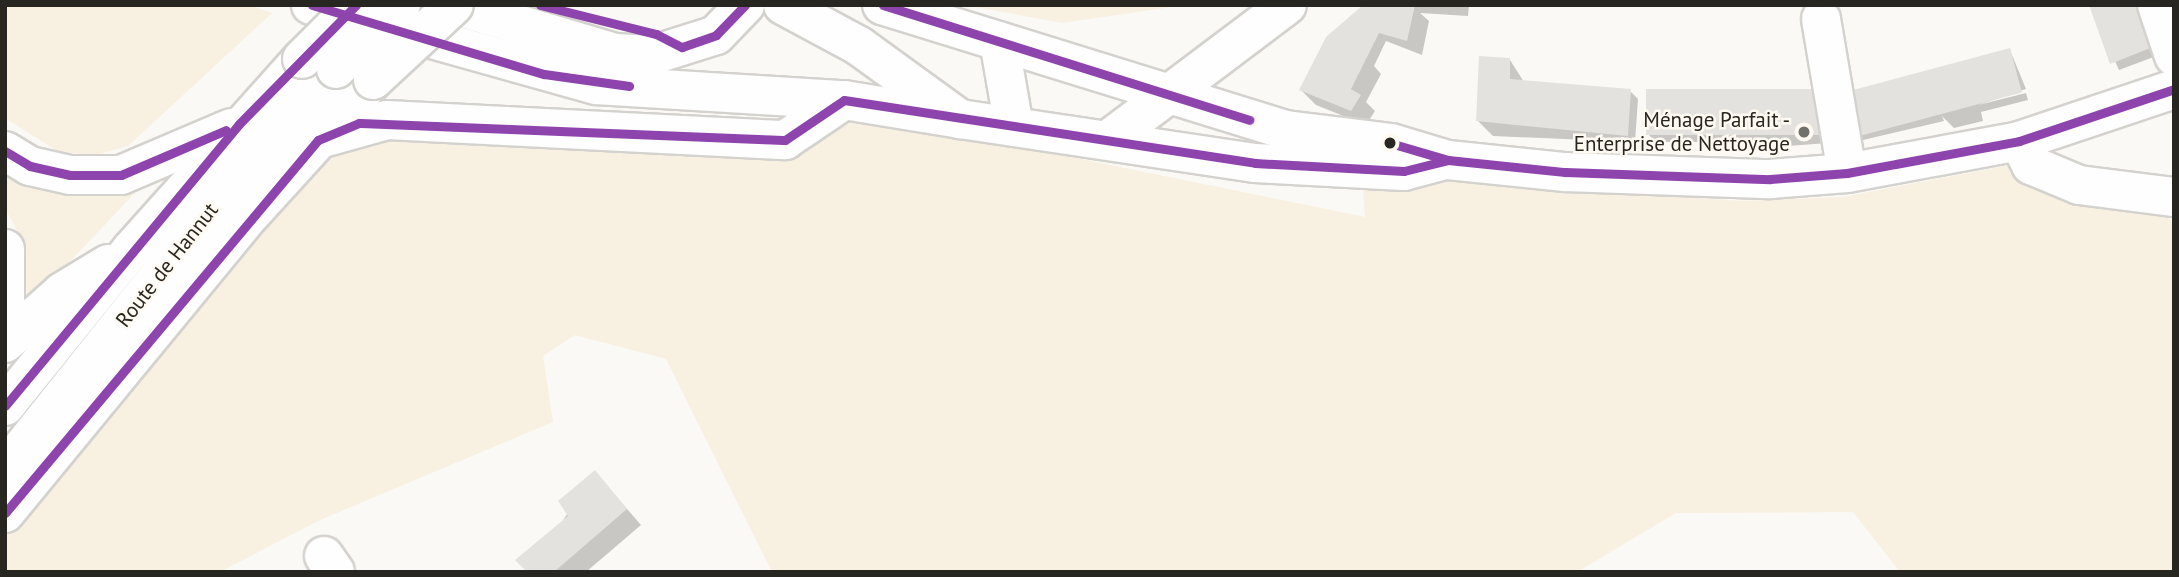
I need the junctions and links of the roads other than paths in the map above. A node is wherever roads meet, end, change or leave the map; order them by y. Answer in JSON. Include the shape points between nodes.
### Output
{"nodes":[{"id":1,"x":311,"y":5,"type":"edge"},
{"id":2,"x":356,"y":5,"type":"edge"},
{"id":3,"x":401,"y":5,"type":"edge"},
{"id":4,"x":454,"y":5,"type":"edge"},
{"id":5,"x":539,"y":5,"type":"edge"},
{"id":6,"x":745,"y":5,"type":"edge"},
{"id":7,"x":783,"y":5,"type":"edge"},
{"id":8,"x":882,"y":5,"type":"edge"},
{"id":9,"x":1287,"y":5,"type":"edge"},
{"id":10,"x":2157,"y":5,"type":"edge"},
{"id":11,"x":1821,"y":19,"type":"dead end"},
{"id":12,"x":999,"y":41,"type":"junction"},
{"id":13,"x":682,"y":47,"type":"junction"},
{"id":14,"x":615,"y":53,"type":"junction"},
{"id":15,"x":2174,"y":56,"type":"edge"},
{"id":16,"x":319,"y":64,"type":"junction"},
{"id":17,"x":544,"y":74,"type":"junction"},
{"id":18,"x":2174,"y":89,"type":"edge"},
{"id":19,"x":1168,"y":90,"type":"junction"},
{"id":20,"x":844,"y":100,"type":"junction"},
{"id":21,"x":960,"y":119,"type":"junction"},
{"id":22,"x":239,"y":124,"type":"junction"},
{"id":23,"x":1014,"y":127,"type":"junction"},
{"id":24,"x":1108,"y":139,"type":"junction"},
{"id":25,"x":318,"y":140,"type":"junction"},
{"id":26,"x":2018,"y":141,"type":"junction"},
{"id":27,"x":5,"y":150,"type":"edge"},
{"id":28,"x":1448,"y":160,"type":"junction"},
{"id":29,"x":1847,"y":173,"type":"junction"},
{"id":30,"x":2174,"y":197,"type":"edge"},
{"id":31,"x":5,"y":249,"type":"edge"},
{"id":32,"x":131,"y":250,"type":"junction"},
{"id":33,"x":5,"y":329,"type":"edge"},
{"id":34,"x":5,"y":343,"type":"edge"},
{"id":35,"x":5,"y":406,"type":"edge"},
{"id":36,"x":5,"y":468,"type":"edge"},
{"id":37,"x":5,"y":513,"type":"edge"}],
"edges":[{"from":1,"to":17,"type":"main road"},
{"from":2,"to":16,"type":"main road","name":"Route de Hannut","bridge":true},
{"from":3,"to":16,"type":"main road","bridge":true},
{"from":4,"to":14,"type":"main road"},
{"from":4,"to":25,"type":"main road","bridge":true,"via":[[373,80]]},
{"from":5,"to":13,"type":"main road","via":[[656,34]]},
{"from":6,"to":13,"type":"main road","via":[[716,35]]},
{"from":7,"to":21,"type":"main road","via":[[859,46]]},
{"from":8,"to":12,"type":"main road"},
{"from":9,"to":19,"type":"main road"},
{"from":10,"to":15,"type":"main road"},
{"from":11,"to":29,"type":"main road"},
{"from":12,"to":19,"type":"main road"},
{"from":12,"to":23,"type":"main road"},
{"from":13,"to":14,"type":"main road","via":[[653,55]]},
{"from":14,"to":17,"type":"main road"},
{"from":16,"to":22,"type":"main road","name":"Route de Hannut"},
{"from":16,"to":36,"type":"main road","name":"Route de Hannut","via":[[254,156]]},
{"from":17,"to":20,"type":"main road","via":[[596,85]]},
{"from":18,"to":26,"type":"main road"},
{"from":19,"to":24,"type":"main road"},
{"from":19,"to":28,"type":"main road","via":[[1286,130],[1391,143]]},
{"from":20,"to":21,"type":"main road"},
{"from":20,"to":25,"type":"main road","via":[[785,140],[387,120]]},
{"from":21,"to":23,"type":"main road"},
{"from":22,"to":27,"type":"main road","via":[[121,174],[70,175],[30,166]]},
{"from":22,"to":32,"type":"main road","name":"Route de Hannut"},
{"from":23,"to":24,"type":"main road"},
{"from":24,"to":28,"type":"main road","via":[[1314,167],[1404,171]]},
{"from":25,"to":37,"type":"main road"},
{"from":26,"to":29,"type":"main road"},
{"from":26,"to":30,"type":"main road","via":[[2031,164],[2079,185]]},
{"from":28,"to":29,"type":"main road","via":[[1770,179]]},
{"from":31,"to":33,"type":"main road"},
{"from":32,"to":34,"type":"main road","via":[[62,292]]},
{"from":32,"to":35,"type":"main road","name":"Route de Hannut"}]}
